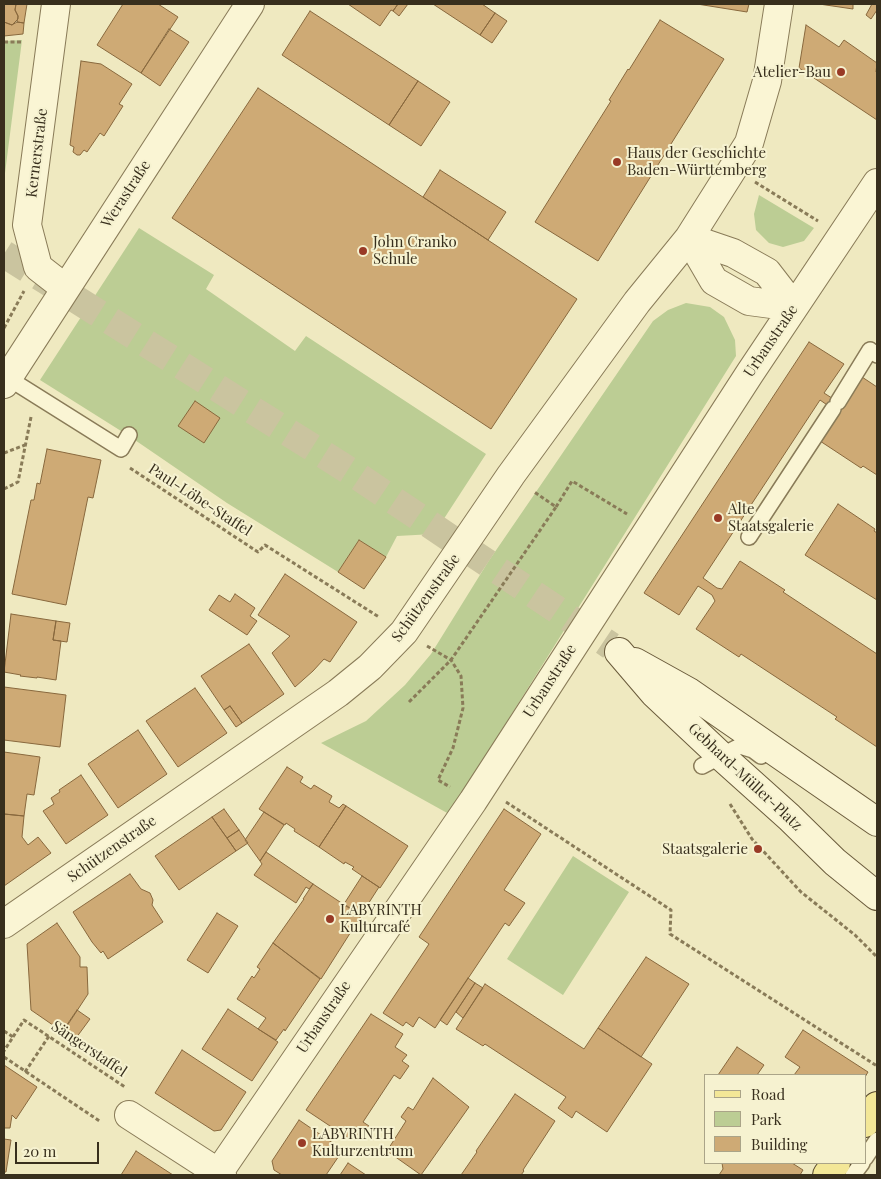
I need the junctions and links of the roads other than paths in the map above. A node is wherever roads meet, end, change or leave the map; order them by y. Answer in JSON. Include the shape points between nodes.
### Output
{"nodes":[{"id":1,"x":56,"y":4,"type":"edge"},
{"id":2,"x":250,"y":4,"type":"edge"},
{"id":3,"x":779,"y":4,"type":"edge"},
{"id":4,"x":877,"y":182,"type":"edge"},
{"id":5,"x":689,"y":238,"type":"junction"},
{"id":6,"x":64,"y":288,"type":"junction"},
{"id":7,"x":794,"y":307,"type":"junction"},
{"id":8,"x":877,"y":354,"type":"edge"},
{"id":9,"x":6,"y":381,"type":"edge"},
{"id":10,"x":129,"y":435,"type":"dead end"},
{"id":11,"x":749,"y":537,"type":"dead end"},
{"id":12,"x":709,"y":762,"type":"junction"},
{"id":13,"x":817,"y":782,"type":"junction"},
{"id":14,"x":877,"y":822,"type":"edge"},
{"id":15,"x":877,"y":896,"type":"edge"},
{"id":16,"x":4,"y":924,"type":"edge"},
{"id":17,"x":877,"y":1106,"type":"edge"},
{"id":18,"x":129,"y":1115,"type":"dead end"},
{"id":19,"x":866,"y":1122,"type":"edge"},
{"id":20,"x":877,"y":1140,"type":"edge"},
{"id":21,"x":866,"y":1156,"type":"edge"},
{"id":22,"x":835,"y":1164,"type":"edge"},
{"id":23,"x":861,"y":1164,"type":"edge"},
{"id":24,"x":219,"y":1174,"type":"edge"},
{"id":25,"x":827,"y":1175,"type":"edge"},
{"id":26,"x":853,"y":1175,"type":"edge"}],
"edges":[{"from":1,"to":6,"type":"street","name":"Kernerstraße","via":[[28,225],[38,267]]},
{"from":2,"to":6,"type":"street","name":"Werastraße"},
{"from":3,"to":5,"type":"street","name":"Schützenstraße","via":[[767,81],[749,143]]},
{"from":4,"to":7,"type":"street","name":"Urbanstraße"},
{"from":5,"to":7,"type":"street","via":[[733,253],[767,272]]},
{"from":5,"to":16,"type":"street","name":"Schützenstraße","via":[[637,302],[510,475],[404,632],[370,667],[338,693]]},
{"from":6,"to":9,"type":"street","name":"Werastraße"},
{"from":7,"to":24,"type":"street","name":"Urbanstraße","via":[[473,801]]},
{"from":8,"to":11,"type":"lane","via":[[870,350]]},
{"from":9,"to":10,"type":"lane","via":[[121,449]]},
{"from":12,"to":13,"type":"lane","via":[[740,746]]},
{"from":12,"to":13,"type":"street","name":"Gebhard-Müller-Platz","via":[[615,649],[689,692]]},
{"from":12,"to":15,"type":"street","name":"Gebhard-Müller-Platz","via":[[789,817],[835,862]]},
{"from":13,"to":14,"type":"street","name":"Gebhard-Müller-Platz"},
{"from":17,"to":19,"type":"main road"},
{"from":18,"to":24,"type":"street"},
{"from":20,"to":21,"type":"lane"},
{"from":22,"to":25,"type":"main road"},
{"from":23,"to":26,"type":"lane"}]}
